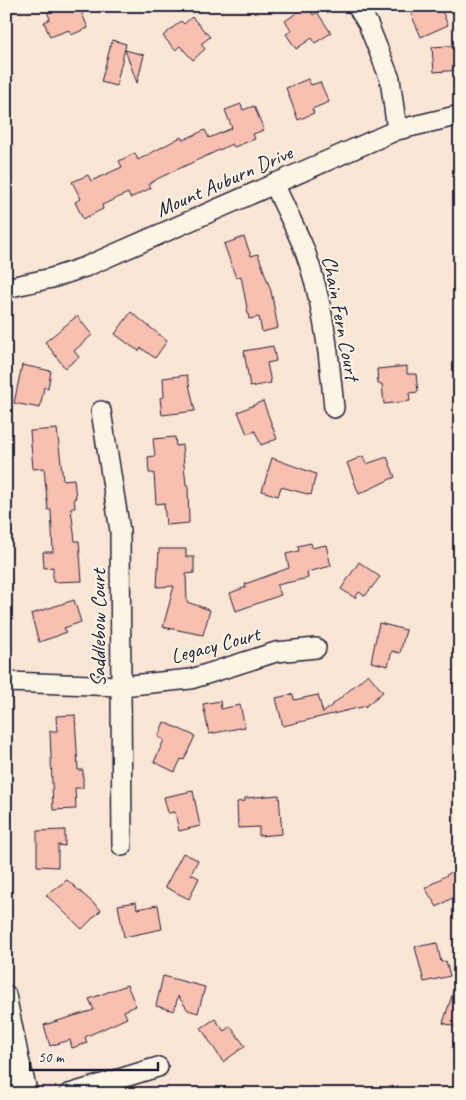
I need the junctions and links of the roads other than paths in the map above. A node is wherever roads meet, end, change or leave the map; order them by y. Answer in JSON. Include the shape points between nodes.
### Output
{"nodes":[{"id":1,"x":357,"y":6,"type":"edge"},
{"id":2,"x":460,"y":115,"type":"edge"},
{"id":3,"x":397,"y":130,"type":"junction"},
{"id":4,"x":274,"y":183,"type":"junction"},
{"id":5,"x":6,"y":288,"type":"edge"},
{"id":6,"x":334,"y":408,"type":"dead end"},
{"id":7,"x":101,"y":411,"type":"dead end"},
{"id":8,"x":316,"y":648,"type":"dead end"},
{"id":9,"x":6,"y":682,"type":"edge"},
{"id":10,"x":121,"y":686,"type":"junction"},
{"id":11,"x":122,"y":846,"type":"dead end"},
{"id":12,"x":6,"y":995,"type":"edge"},
{"id":13,"x":6,"y":1065,"type":"edge"},
{"id":14,"x":158,"y":1067,"type":"dead end"},
{"id":15,"x":13,"y":1094,"type":"edge"},
{"id":16,"x":28,"y":1094,"type":"edge"},
{"id":17,"x":69,"y":1094,"type":"edge"}],
"edges":[{"from":1,"to":3,"type":"street","via":[[368,24],[390,79]]},
{"from":2,"to":3,"type":"street","name":"Mount Auburn Drive"},
{"from":3,"to":4,"type":"street","name":"Mount Auburn Drive"},
{"from":4,"to":5,"type":"street","name":"Mount Auburn Drive","via":[[85,268]]},
{"from":4,"to":6,"type":"street","name":"Chain Fern Court","via":[[303,246],[311,273],[328,351]]},
{"from":7,"to":10,"type":"street","name":"Saddlebow Court","via":[[120,531]]},
{"from":8,"to":10,"type":"street","name":"Legacy Court","via":[[276,652],[191,679]]},
{"from":9,"to":10,"type":"street","name":"Legacy Court"},
{"from":10,"to":11,"type":"street","name":"Saddlebow Court"},
{"from":12,"to":16,"type":"street"},
{"from":13,"to":15,"type":"street"},
{"from":14,"to":17,"type":"street"}]}
